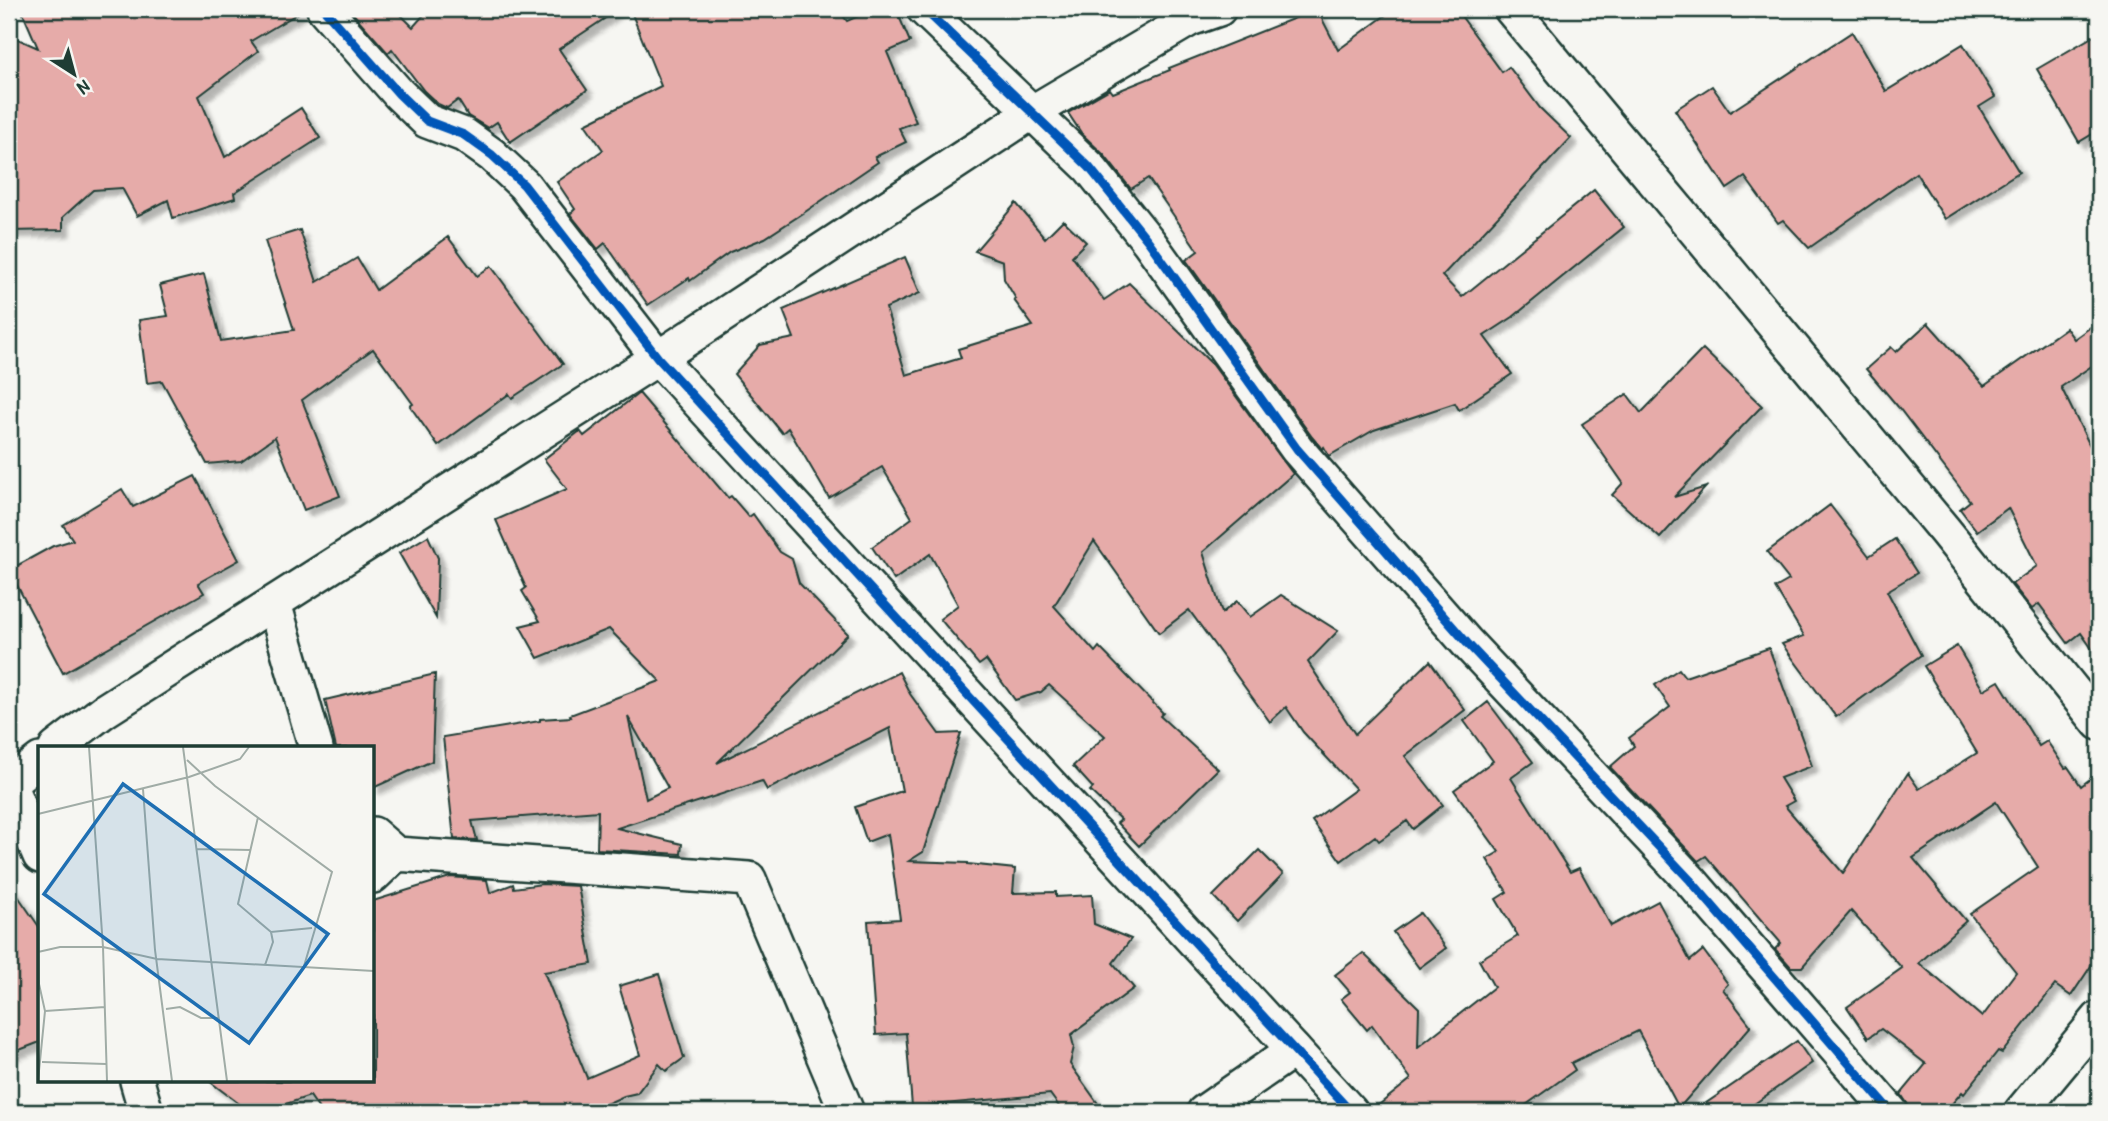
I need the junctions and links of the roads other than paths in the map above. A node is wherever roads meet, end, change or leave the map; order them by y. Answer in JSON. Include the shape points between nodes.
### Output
{"nodes":[{"id":1,"x":924,"y":9,"type":"edge"},
{"id":2,"x":1219,"y":9,"type":"edge"},
{"id":3,"x":1511,"y":9,"type":"edge"},
{"id":4,"x":330,"y":11,"type":"edge"},
{"id":5,"x":1031,"y":113,"type":"junction"},
{"id":6,"x":658,"y":358,"type":"junction"},
{"id":7,"x":274,"y":603,"type":"junction"},
{"id":8,"x":2099,"y":723,"type":"edge"},
{"id":9,"x":59,"y":746,"type":"edge"},
{"id":10,"x":315,"y":746,"type":"edge"},
{"id":11,"x":38,"y":762,"type":"edge"},
{"id":12,"x":9,"y":784,"type":"edge"},
{"id":13,"x":38,"y":851,"type":"edge"},
{"id":14,"x":381,"y":855,"type":"edge"},
{"id":15,"x":2099,"y":1018,"type":"edge"},
{"id":16,"x":1294,"y":1049,"type":"junction"},
{"id":17,"x":847,"y":1112,"type":"edge"},
{"id":18,"x":1204,"y":1112,"type":"edge"},
{"id":19,"x":1351,"y":1112,"type":"edge"},
{"id":20,"x":1891,"y":1112,"type":"edge"},
{"id":21,"x":2021,"y":1112,"type":"edge"}],
"edges":[{"from":1,"to":5,"type":"street"},
{"from":2,"to":5,"type":"street","via":[[1190,19]]},
{"from":3,"to":8,"type":"street"},
{"from":4,"to":6,"type":"street","via":[[427,121],[464,135],[524,185]]},
{"from":5,"to":6,"type":"street"},
{"from":5,"to":20,"type":"street","via":[[1089,167],[1149,242],[1297,449],[1467,643],[1690,880]]},
{"from":6,"to":7,"type":"street"},
{"from":6,"to":16,"type":"street"},
{"from":7,"to":9,"type":"street","via":[[104,711]]},
{"from":7,"to":10,"type":"street"},
{"from":11,"to":12,"type":"street"},
{"from":12,"to":13,"type":"street"},
{"from":14,"to":17,"type":"street","via":[[748,879]]},
{"from":15,"to":21,"type":"street"},
{"from":16,"to":18,"type":"street"},
{"from":16,"to":19,"type":"street"}]}
